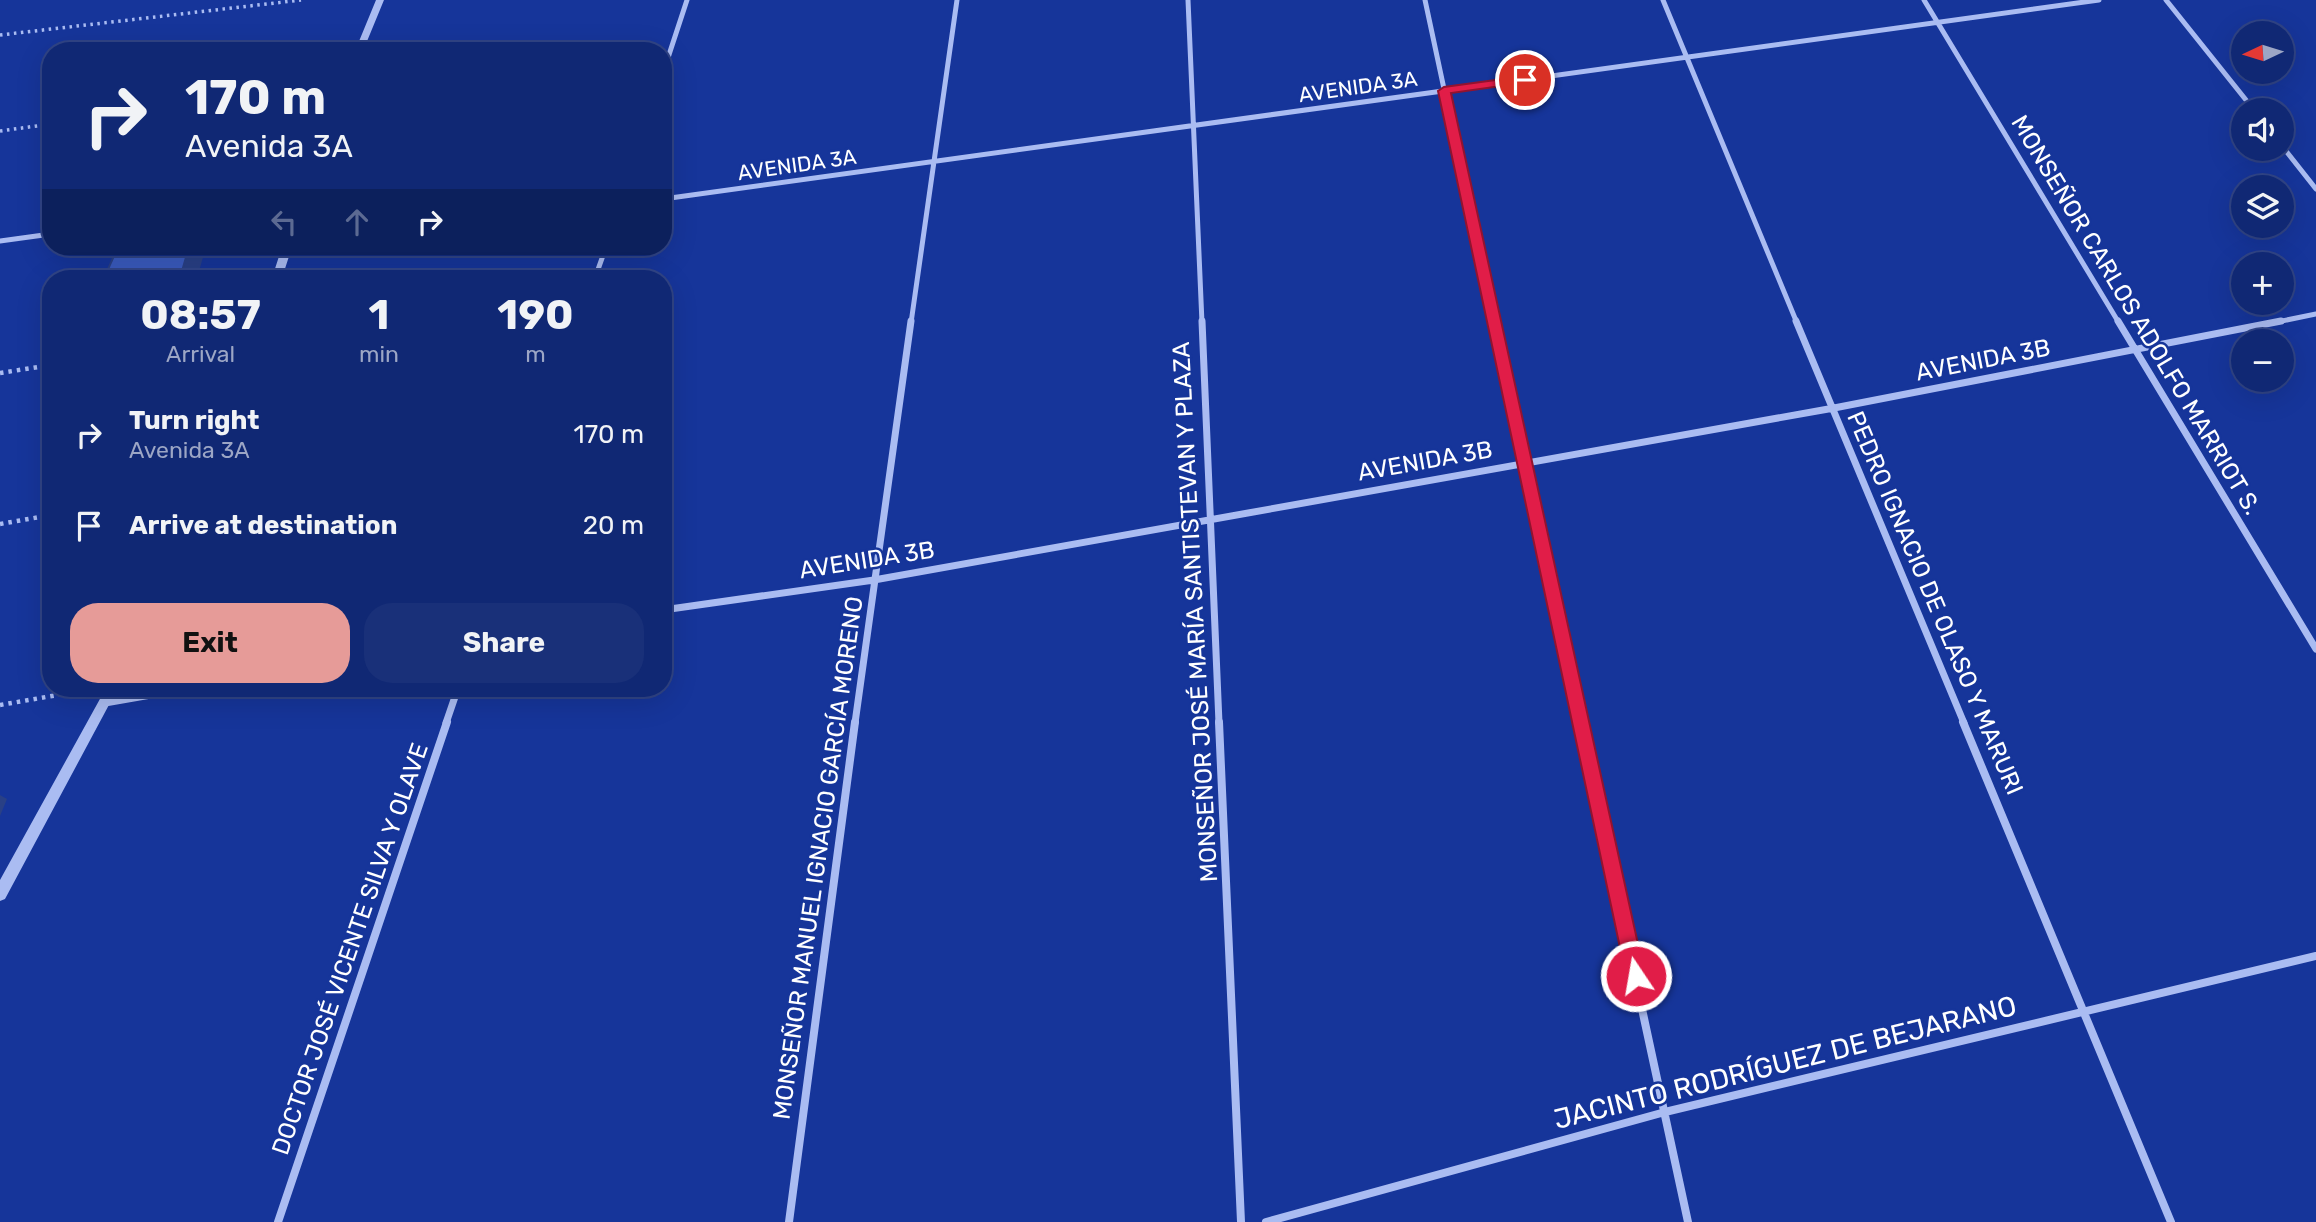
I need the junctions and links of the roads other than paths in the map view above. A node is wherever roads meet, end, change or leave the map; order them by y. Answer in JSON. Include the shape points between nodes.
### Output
{"nodes":[{"id":1,"x":380,"y":0,"type":"edge"},
{"id":2,"x":687,"y":0,"type":"edge"},
{"id":3,"x":957,"y":0,"type":"edge"},
{"id":4,"x":1188,"y":0,"type":"edge"},
{"id":5,"x":1425,"y":0,"type":"edge"},
{"id":6,"x":1663,"y":0,"type":"edge"},
{"id":7,"x":1924,"y":0,"type":"edge"},
{"id":8,"x":2099,"y":0,"type":"edge"},
{"id":9,"x":2166,"y":0,"type":"edge"},
{"id":10,"x":1937,"y":23,"type":"junction"},
{"id":11,"x":363,"y":42,"type":"edge"},
{"id":12,"x":672,"y":46,"type":"edge"},
{"id":13,"x":1687,"y":57,"type":"junction"},
{"id":14,"x":1444,"y":91,"type":"junction"},
{"id":15,"x":2244,"y":98,"type":"edge"},
{"id":16,"x":1192,"y":126,"type":"junction"},
{"id":17,"x":2294,"y":161,"type":"edge"},
{"id":18,"x":934,"y":162,"type":"junction"},
{"id":19,"x":2316,"y":189,"type":"edge"},
{"id":20,"x":672,"y":198,"type":"edge"},
{"id":21,"x":42,"y":235,"type":"edge"},
{"id":22,"x":0,"y":241,"type":"edge"},
{"id":23,"x":2316,"y":314,"type":"edge"},
{"id":24,"x":2136,"y":350,"type":"junction"},
{"id":25,"x":1833,"y":408,"type":"junction"},
{"id":26,"x":1525,"y":463,"type":"junction"},
{"id":27,"x":1210,"y":517,"type":"junction"},
{"id":28,"x":874,"y":580,"type":"junction"},
{"id":29,"x":672,"y":609,"type":"edge"},
{"id":30,"x":2316,"y":649,"type":"edge"},
{"id":31,"x":107,"y":697,"type":"edge"},
{"id":32,"x":139,"y":697,"type":"edge"},
{"id":33,"x":455,"y":697,"type":"edge"},
{"id":34,"x":105,"y":703,"type":"junction"},
{"id":35,"x":0,"y":894,"type":"edge"},
{"id":36,"x":2316,"y":956,"type":"edge"},
{"id":37,"x":2084,"y":1012,"type":"junction"},
{"id":38,"x":1665,"y":1112,"type":"junction"},
{"id":39,"x":278,"y":1222,"type":"edge"},
{"id":40,"x":789,"y":1222,"type":"edge"},
{"id":41,"x":1241,"y":1222,"type":"edge"},
{"id":42,"x":1266,"y":1222,"type":"edge"},
{"id":43,"x":1688,"y":1222,"type":"edge"},
{"id":44,"x":2171,"y":1222,"type":"edge"}],
"edges":[{"from":1,"to":11,"type":"street"},
{"from":2,"to":12,"type":"street"},
{"from":3,"to":18,"type":"street","name":"MONSEÑOR MANUEL IGNACIO GARCÍA MORENO"},
{"from":4,"to":16,"type":"street","name":"MONSEÑOR JOSÉ MARÍA SANTISTEVAN Y PLAZA"},
{"from":5,"to":14,"type":"street"},
{"from":6,"to":13,"type":"street","name":"PEDRO IGNACIO DE OLASO Y MARURI"},
{"from":7,"to":10,"type":"street","name":"MONSEÑOR CARLOS ADOLFO MARRIOT S."},
{"from":8,"to":10,"type":"street","name":"AVENIDA 3A"},
{"from":9,"to":15,"type":"street"},
{"from":10,"to":13,"type":"street","name":"AVENIDA 3A"},
{"from":10,"to":24,"type":"street","name":"MONSEÑOR CARLOS ADOLFO MARRIOT S."},
{"from":13,"to":14,"type":"street","name":"AVENIDA 3A"},
{"from":13,"to":25,"type":"street","name":"PEDRO IGNACIO DE OLASO Y MARURI"},
{"from":14,"to":16,"type":"street","name":"AVENIDA 3A"},
{"from":14,"to":26,"type":"street"},
{"from":16,"to":18,"type":"street","name":"AVENIDA 3A"},
{"from":16,"to":27,"type":"street","name":"MONSEÑOR JOSÉ MARÍA SANTISTEVAN Y PLAZA"},
{"from":17,"to":19,"type":"street"},
{"from":18,"to":20,"type":"street","name":"AVENIDA 3A"},
{"from":18,"to":28,"type":"street","name":"MONSEÑOR MANUEL IGNACIO GARCÍA MORENO"},
{"from":21,"to":22,"type":"street"},
{"from":23,"to":24,"type":"street","name":"AVENIDA 3B"},
{"from":24,"to":25,"type":"street","name":"AVENIDA 3B"},
{"from":24,"to":30,"type":"street","name":"MONSEÑOR CARLOS ADOLFO MARRIOT S."},
{"from":25,"to":26,"type":"street","name":"AVENIDA 3B"},
{"from":25,"to":37,"type":"street","name":"PEDRO IGNACIO DE OLASO Y MARURI"},
{"from":26,"to":27,"type":"street","name":"AVENIDA 3B"},
{"from":26,"to":38,"type":"street"},
{"from":27,"to":28,"type":"street","name":"AVENIDA 3B"},
{"from":27,"to":41,"type":"street","name":"MONSEÑOR JOSÉ MARÍA SANTISTEVAN Y PLAZA"},
{"from":28,"to":29,"type":"street","name":"AVENIDA 3B"},
{"from":28,"to":40,"type":"street","name":"MONSEÑOR MANUEL IGNACIO GARCÍA MORENO"},
{"from":31,"to":34,"type":"street"},
{"from":32,"to":34,"type":"street"},
{"from":33,"to":39,"type":"street","name":"DOCTOR JOSÉ VICENTE SILVA Y OLAVE"},
{"from":34,"to":35,"type":"street"},
{"from":36,"to":37,"type":"street","name":"JACINTO RODRÍGUEZ DE BEJARANO"},
{"from":37,"to":38,"type":"street","name":"JACINTO RODRÍGUEZ DE BEJARANO"},
{"from":37,"to":44,"type":"street","name":"PEDRO IGNACIO DE OLASO Y MARURI"},
{"from":38,"to":42,"type":"street","name":"JACINTO RODRÍGUEZ DE BEJARANO"},
{"from":38,"to":43,"type":"street"}]}
